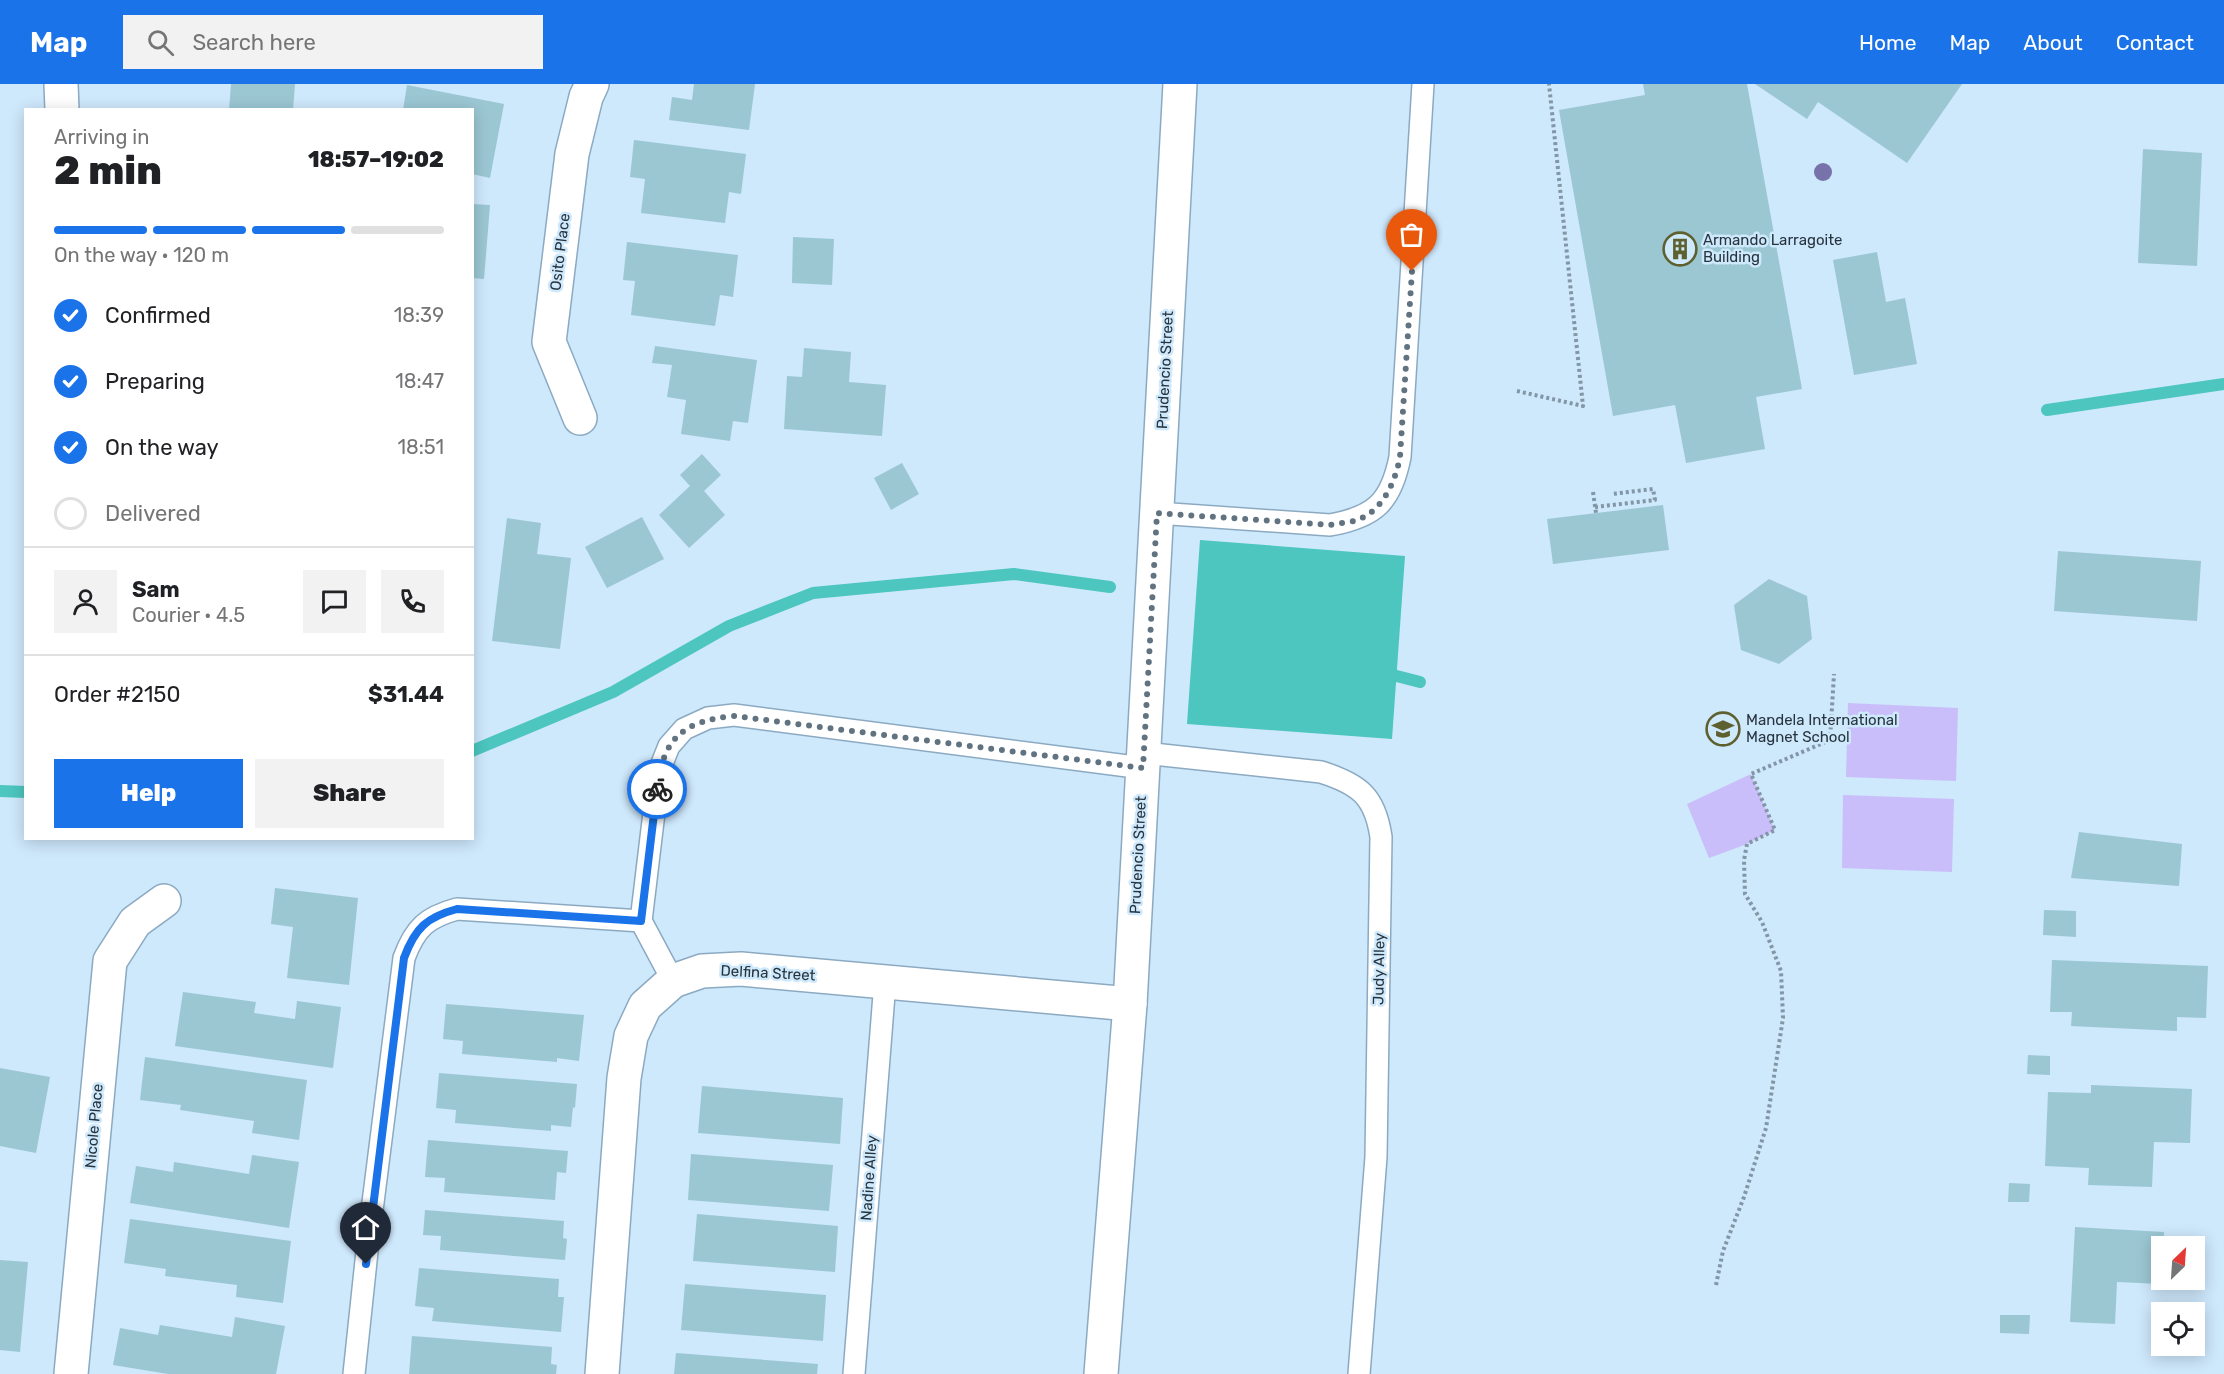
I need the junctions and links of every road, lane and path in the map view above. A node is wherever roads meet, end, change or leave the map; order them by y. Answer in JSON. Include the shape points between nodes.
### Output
{"nodes":[{"id":1,"x":61,"y":84,"type":"edge"},
{"id":2,"x":592,"y":84,"type":"edge"},
{"id":3,"x":1180,"y":84,"type":"edge"},
{"id":4,"x":1424,"y":84,"type":"edge"},
{"id":5,"x":1549,"y":84,"type":"edge"},
{"id":6,"x":62,"y":108,"type":"edge"},
{"id":7,"x":1517,"y":391,"type":"dead end"},
{"id":8,"x":580,"y":418,"type":"dead end"},
{"id":9,"x":1593,"y":492,"type":"dead end"},
{"id":10,"x":1612,"y":494,"type":"dead end"},
{"id":11,"x":1595,"y":507,"type":"junction"},
{"id":12,"x":1157,"y":513,"type":"junction"},
{"id":13,"x":1596,"y":513,"type":"dead end"},
{"id":14,"x":1834,"y":674,"type":"dead end"},
{"id":15,"x":1144,"y":761,"type":"junction"},
{"id":16,"x":164,"y":900,"type":"dead end"},
{"id":17,"x":641,"y":921,"type":"junction"},
{"id":18,"x":673,"y":981,"type":"junction"},
{"id":19,"x":885,"y":982,"type":"junction"},
{"id":20,"x":1130,"y":1004,"type":"junction"},
{"id":21,"x":1716,"y":1285,"type":"dead end"},
{"id":22,"x":71,"y":1374,"type":"edge"},
{"id":23,"x":354,"y":1374,"type":"edge"},
{"id":24,"x":602,"y":1374,"type":"edge"},
{"id":25,"x":854,"y":1374,"type":"edge"},
{"id":26,"x":1101,"y":1374,"type":"edge"},
{"id":27,"x":1359,"y":1374,"type":"edge"}],
"edges":[{"from":1,"to":6,"type":"street"},
{"from":2,"to":8,"type":"street","name":"Osito Place","via":[[572,154],[549,342]]},
{"from":3,"to":12,"type":"street","name":"Prudencio Street"},
{"from":4,"to":12,"type":"lane","via":[[1400,457],[1389,492],[1377,507],[1356,520],[1330,525]]},
{"from":5,"to":7,"type":"path","via":[[1583,406]]},
{"from":9,"to":11,"type":"path"},
{"from":10,"to":11,"type":"path","via":[[1653,489],[1655,500]]},
{"from":11,"to":13,"type":"path"},
{"from":12,"to":15,"type":"street","name":"Prudencio Street"},
{"from":14,"to":21,"type":"path","via":[[1830,740],[1750,774],[1775,830],[1747,844],[1745,894],[1762,922],[1781,971],[1783,1018],[1766,1128],[1723,1251]]},
{"from":15,"to":17,"type":"lane","name":"Judy Alley","via":[[734,716],[708,718],[684,729],[669,746],[659,771]]},
{"from":15,"to":20,"type":"street","name":"Prudencio Street"},
{"from":15,"to":27,"type":"lane","name":"Judy Alley","via":[[1320,772],[1358,788],[1371,801],[1379,818],[1382,837],[1376,1157]]},
{"from":16,"to":22,"type":"street","name":"Nicole Place","via":[[135,922],[110,962]]},
{"from":17,"to":18,"type":"lane"},
{"from":17,"to":23,"type":"lane","via":[[457,909],[438,914],[410,941],[404,958]]},
{"from":18,"to":19,"type":"street","name":"Delfina Street","via":[[702,971],[741,969]]},
{"from":18,"to":24,"type":"street","name":"Delfina Street","via":[[645,1006],[631,1036],[624,1078]]},
{"from":19,"to":20,"type":"street","name":"Delfina Street"},
{"from":19,"to":25,"type":"lane","name":"Nadine Alley"},
{"from":20,"to":26,"type":"street","name":"Prudencio Street"}]}
